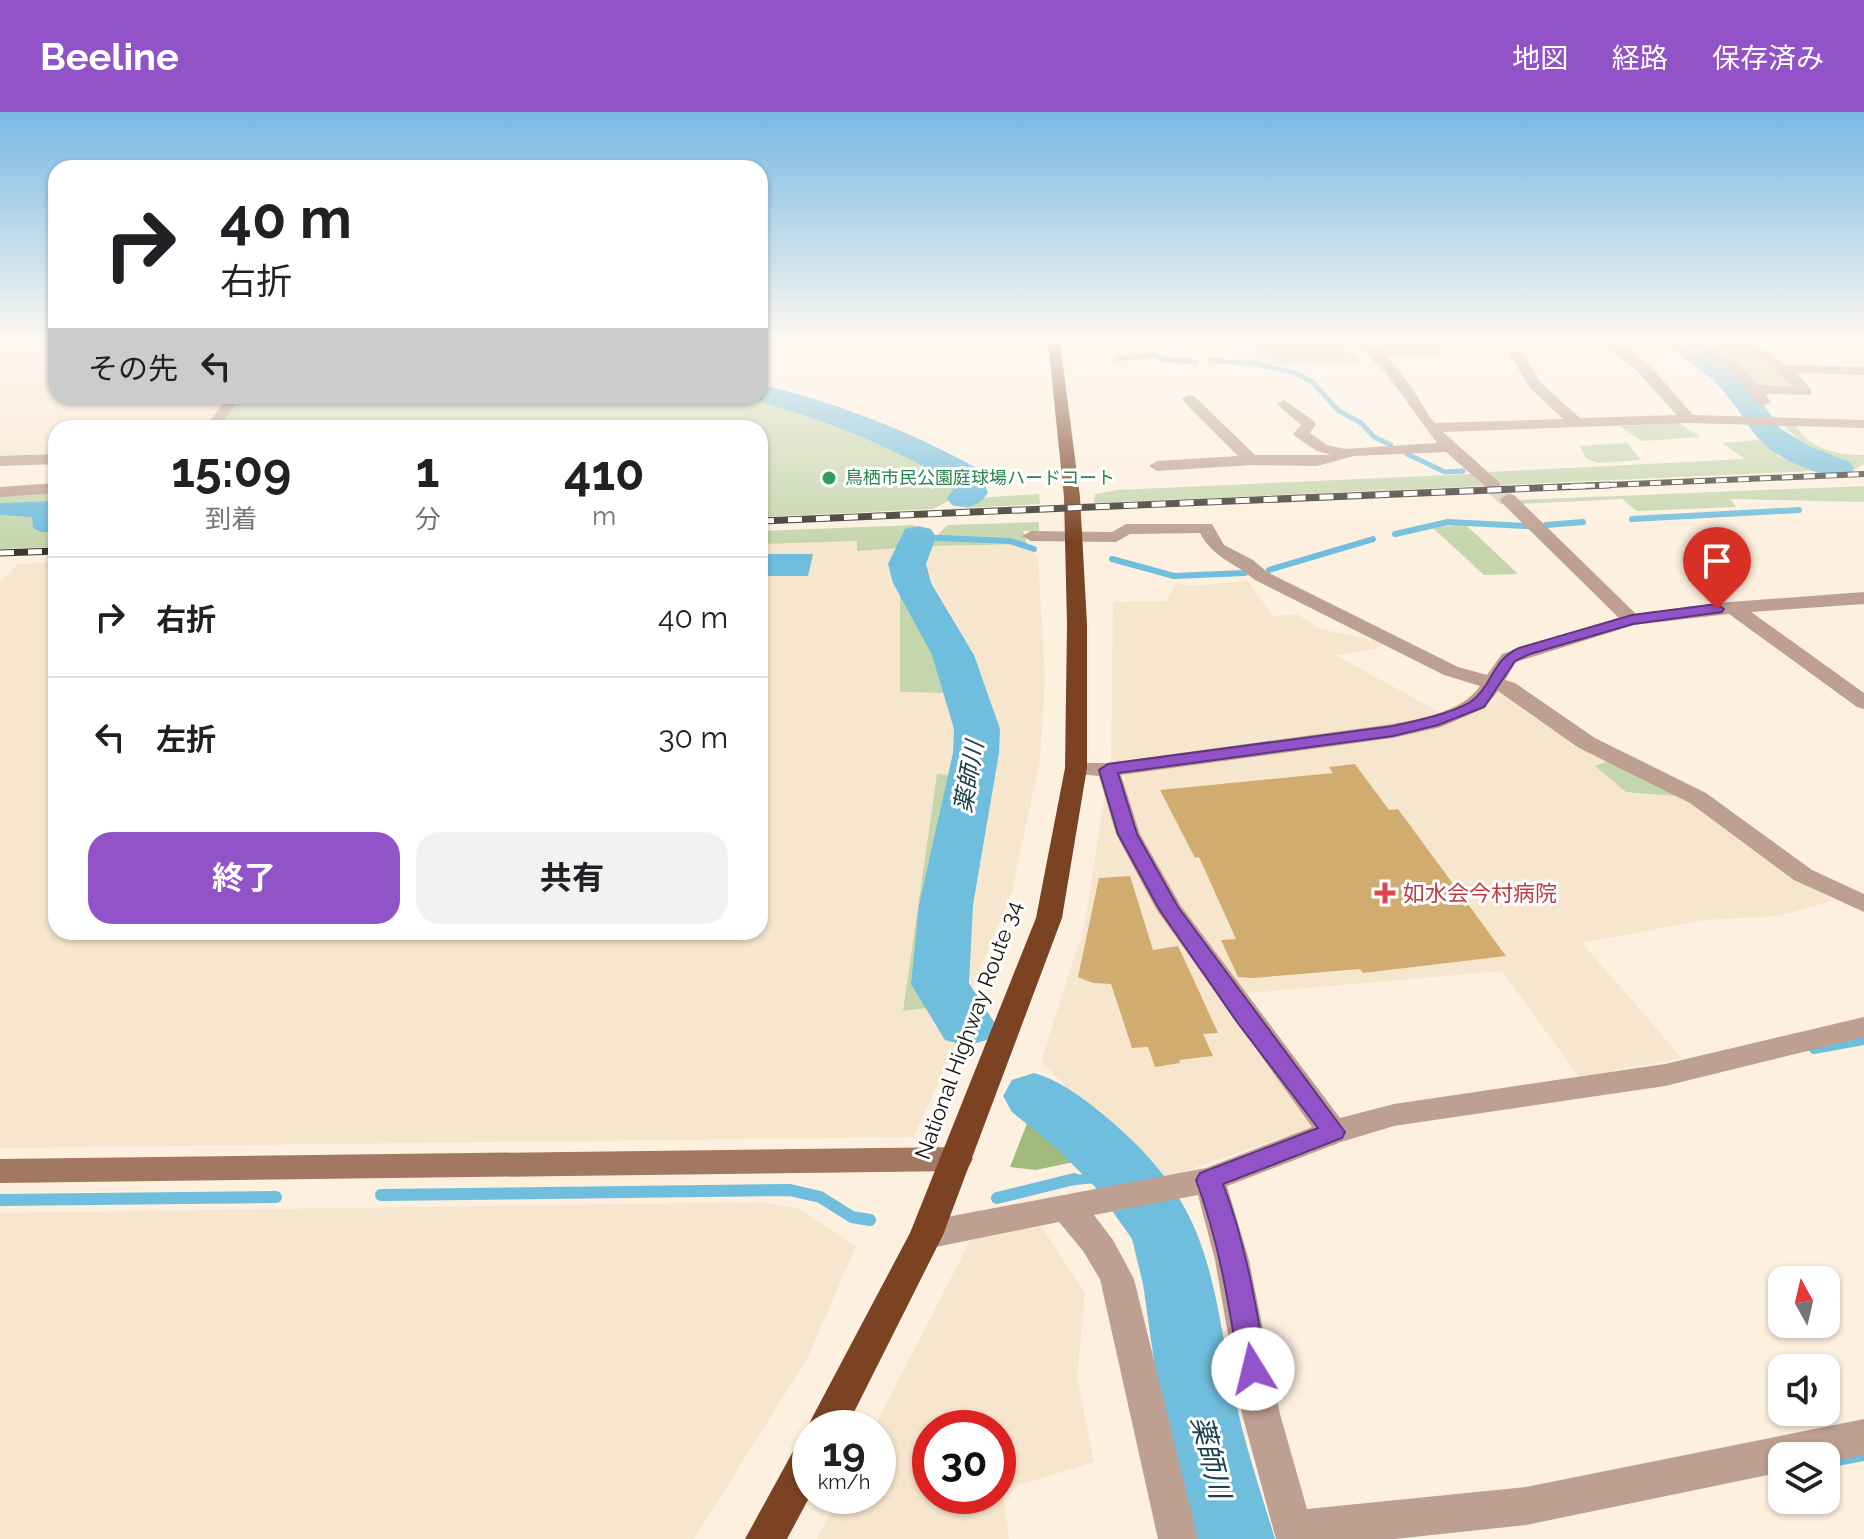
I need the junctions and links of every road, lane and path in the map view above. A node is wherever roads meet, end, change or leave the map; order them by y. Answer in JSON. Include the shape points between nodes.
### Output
{"nodes":[{"id":1,"x":1062,"y":409,"type":"edge"},
{"id":2,"x":1199,"y":409,"type":"edge"},
{"id":3,"x":1290,"y":409,"type":"edge"},
{"id":4,"x":1418,"y":409,"type":"edge"},
{"id":5,"x":1560,"y":409,"type":"edge"},
{"id":6,"x":1679,"y":409,"type":"edge"},
{"id":7,"x":1768,"y":409,"type":"edge"},
{"id":8,"x":1689,"y":419,"type":"junction"},
{"id":9,"x":1787,"y":421,"type":"junction"},
{"id":10,"x":1577,"y":424,"type":"junction"},
{"id":11,"x":1864,"y":424,"type":"edge"},
{"id":12,"x":1431,"y":428,"type":"junction"},
{"id":13,"x":1452,"y":447,"type":"junction"},
{"id":14,"x":1349,"y":454,"type":"junction"},
{"id":15,"x":48,"y":459,"type":"edge"},
{"id":16,"x":1251,"y":460,"type":"junction"},
{"id":17,"x":0,"y":461,"type":"edge"},
{"id":18,"x":1157,"y":466,"type":"dead end"},
{"id":19,"x":48,"y":489,"type":"edge"},
{"id":20,"x":0,"y":492,"type":"edge"},
{"id":21,"x":1031,"y":536,"type":"dead end"},
{"id":22,"x":1864,"y":598,"type":"edge"},
{"id":23,"x":1733,"y":608,"type":"junction"},
{"id":24,"x":1632,"y":620,"type":"junction"},
{"id":25,"x":1496,"y":681,"type":"junction"},
{"id":26,"x":1864,"y":703,"type":"edge"},
{"id":27,"x":1076,"y":768,"type":"junction"},
{"id":28,"x":1108,"y":770,"type":"junction"},
{"id":29,"x":1864,"y":904,"type":"edge"},
{"id":30,"x":1864,"y":1027,"type":"edge"},
{"id":31,"x":1333,"y":1132,"type":"junction"},
{"id":32,"x":957,"y":1159,"type":"junction"},
{"id":33,"x":0,"y":1171,"type":"edge"},
{"id":34,"x":1197,"y":1182,"type":"junction"},
{"id":35,"x":1066,"y":1208,"type":"junction"},
{"id":36,"x":926,"y":1235,"type":"junction"},
{"id":37,"x":835,"y":1410,"type":"edge"},
{"id":38,"x":1864,"y":1437,"type":"edge"},
{"id":39,"x":792,"y":1491,"type":"edge"},
{"id":40,"x":1294,"y":1534,"type":"edge"},
{"id":41,"x":765,"y":1539,"type":"edge"},
{"id":42,"x":1178,"y":1539,"type":"edge"}],
"edges":[{"from":1,"to":27,"type":"highway","name":"National Highway Route 34","via":[[1072,497]]},
{"from":2,"to":16,"type":"street"},
{"from":3,"to":14,"type":"street","via":[[1309,424],[1301,434],[1322,448]]},
{"from":4,"to":12,"type":"street"},
{"from":5,"to":10,"type":"street"},
{"from":6,"to":8,"type":"street"},
{"from":7,"to":9,"type":"street"},
{"from":8,"to":9,"type":"street"},
{"from":8,"to":10,"type":"street"},
{"from":9,"to":11,"type":"street"},
{"from":10,"to":12,"type":"street"},
{"from":12,"to":13,"type":"street"},
{"from":13,"to":14,"type":"street"},
{"from":13,"to":24,"type":"street"},
{"from":14,"to":16,"type":"street"},
{"from":15,"to":17,"type":"street"},
{"from":16,"to":18,"type":"street"},
{"from":19,"to":20,"type":"street"},
{"from":21,"to":25,"type":"street","via":[[1116,537],[1126,529],[1206,528],[1217,548],[1336,616],[1451,671]]},
{"from":22,"to":23,"type":"street"},
{"from":23,"to":24,"type":"street"},
{"from":23,"to":26,"type":"street"},
{"from":24,"to":25,"type":"street","via":[[1524,651],[1509,658]]},
{"from":25,"to":28,"type":"street","via":[[1478,704],[1433,722]]},
{"from":25,"to":29,"type":"street","via":[[1587,743],[1698,798],[1803,875]]},
{"from":27,"to":28,"type":"street"},
{"from":27,"to":32,"type":"highway","name":"National Highway Route 34","via":[[1049,918]]},
{"from":28,"to":31,"type":"street","via":[[1128,834],[1169,909]]},
{"from":30,"to":31,"type":"street","via":[[1665,1075],[1394,1115]]},
{"from":31,"to":34,"type":"street"},
{"from":32,"to":33,"type":"street"},
{"from":32,"to":36,"type":"highway","name":"National Highway Route 34"},
{"from":34,"to":35,"type":"street"},
{"from":34,"to":40,"type":"street","via":[[1222,1216],[1257,1397]]},
{"from":35,"to":36,"type":"street"},
{"from":35,"to":42,"type":"street","via":[[1084,1224],[1117,1279]]},
{"from":36,"to":37,"type":"highway","name":"National Highway Route 34"},
{"from":38,"to":40,"type":"street","via":[[1526,1506]]},
{"from":39,"to":41,"type":"highway"}]}
